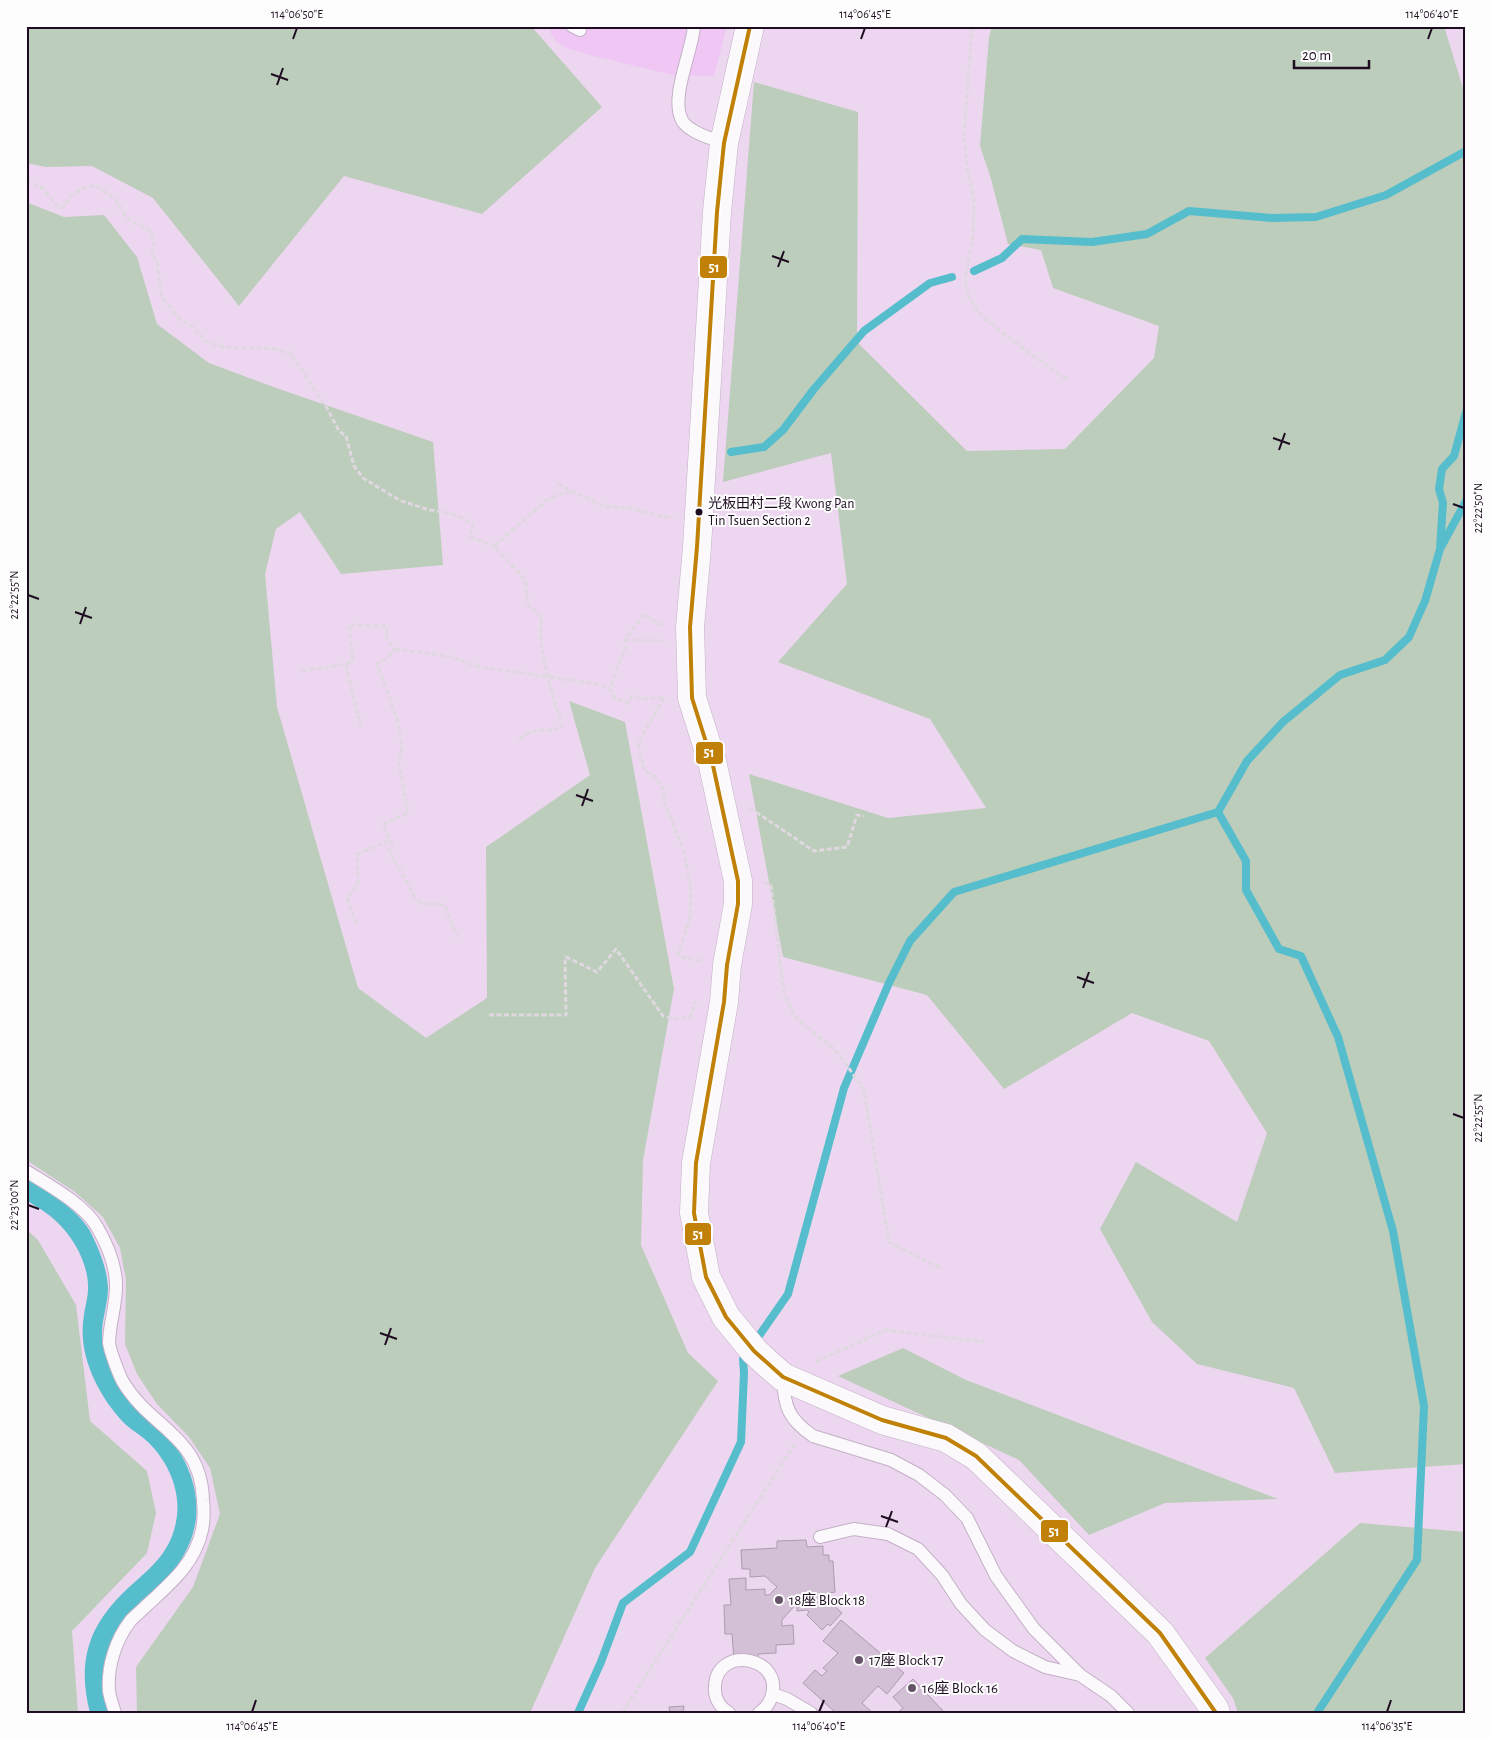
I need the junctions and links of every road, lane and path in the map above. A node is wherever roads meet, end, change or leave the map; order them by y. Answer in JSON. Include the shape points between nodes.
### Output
{"nodes":[{"id":1,"x":694,"y":26,"type":"edge"},
{"id":2,"x":750,"y":26,"type":"edge"},
{"id":3,"x":972,"y":26,"type":"edge"},
{"id":4,"x":724,"y":143,"type":"junction"},
{"id":5,"x":26,"y":182,"type":"edge"},
{"id":6,"x":1068,"y":380,"type":"dead end"},
{"id":7,"x":558,"y":484,"type":"dead end"},
{"id":8,"x":572,"y":491,"type":"junction"},
{"id":9,"x":698,"y":518,"type":"junction"},
{"id":10,"x":494,"y":546,"type":"junction"},
{"id":11,"x":644,"y":614,"type":"dead end"},
{"id":12,"x":625,"y":640,"type":"junction"},
{"id":13,"x":690,"y":642,"type":"junction"},
{"id":14,"x":396,"y":649,"type":"junction"},
{"id":15,"x":346,"y":664,"type":"junction"},
{"id":16,"x":302,"y":671,"type":"dead end"},
{"id":17,"x":549,"y":677,"type":"junction"},
{"id":18,"x":610,"y":689,"type":"junction"},
{"id":19,"x":664,"y":698,"type":"junction"},
{"id":20,"x":692,"y":698,"type":"junction"},
{"id":21,"x":361,"y":727,"type":"dead end"},
{"id":22,"x":519,"y":739,"type":"dead end"},
{"id":23,"x":718,"y":786,"type":"junction"},
{"id":24,"x":864,"y":816,"type":"dead end"},
{"id":25,"x":390,"y":838,"type":"junction"},
{"id":26,"x":738,"y":881,"type":"junction"},
{"id":27,"x":356,"y":924,"type":"dead end"},
{"id":28,"x":457,"y":936,"type":"dead end"},
{"id":29,"x":727,"y":965,"type":"junction"},
{"id":30,"x":724,"y":1002,"type":"junction"},
{"id":31,"x":489,"y":1014,"type":"dead end"},
{"id":32,"x":26,"y":1171,"type":"edge"},
{"id":33,"x":943,"y":1269,"type":"dead end"},
{"id":34,"x":984,"y":1342,"type":"dead end"},
{"id":35,"x":783,"y":1377,"type":"junction"},
{"id":36,"x":803,"y":1430,"type":"junction"},
{"id":37,"x":820,"y":1537,"type":"dead end"},
{"id":38,"x":1080,"y":1675,"type":"junction"},
{"id":39,"x":773,"y":1694,"type":"junction"},
{"id":40,"x":115,"y":1713,"type":"edge"},
{"id":41,"x":622,"y":1713,"type":"edge"},
{"id":42,"x":729,"y":1713,"type":"edge"},
{"id":43,"x":760,"y":1713,"type":"edge"},
{"id":44,"x":811,"y":1713,"type":"edge"},
{"id":45,"x":1128,"y":1713,"type":"edge"},
{"id":46,"x":1216,"y":1713,"type":"edge"}],
"edges":[{"from":1,"to":4,"type":"lane","via":[[678,100],[681,120],[693,131]]},
{"from":2,"to":4,"type":"main road"},
{"from":3,"to":6,"type":"path","via":[[964,136],[974,201],[973,236],[965,278],[968,296],[985,319]]},
{"from":4,"to":9,"type":"main road"},
{"from":5,"to":10,"type":"path","via":[[43,188],[59,208],[80,190],[95,185],[115,199],[126,217],[150,230],[162,297],[180,319],[206,341],[223,348],[276,349],[290,353],[339,431],[346,436],[354,466],[362,478],[399,500],[457,515],[473,524],[470,537]]},
{"from":7,"to":8,"type":"path"},
{"from":8,"to":9,"type":"path","via":[[602,506],[628,508],[665,517]]},
{"from":8,"to":10,"type":"path","via":[[548,499]]},
{"from":9,"to":13,"type":"main road"},
{"from":10,"to":17,"type":"path","via":[[526,581],[527,603],[542,619],[539,632]]},
{"from":11,"to":12,"type":"path"},
{"from":12,"to":13,"type":"path"},
{"from":12,"to":18,"type":"path"},
{"from":13,"to":20,"type":"main road"},
{"from":14,"to":15,"type":"path","via":[[387,641],[386,626],[349,625],[353,661]]},
{"from":14,"to":17,"type":"path","via":[[447,656],[480,667]]},
{"from":14,"to":25,"type":"path","via":[[377,664],[397,719],[402,746],[399,764],[408,813],[383,824]]},
{"from":15,"to":16,"type":"path"},
{"from":15,"to":21,"type":"path"},
{"from":17,"to":18,"type":"path"},
{"from":17,"to":22,"type":"path","via":[[562,727],[536,730]]},
{"from":18,"to":19,"type":"path","via":[[615,698],[628,703],[632,696]]},
{"from":19,"to":20,"type":"path"},
{"from":19,"to":29,"type":"path","via":[[638,744],[645,772],[653,774],[664,790],[664,801],[683,849],[691,886],[690,917],[678,956]]},
{"from":20,"to":23,"type":"main road"},
{"from":23,"to":24,"type":"path","via":[[814,851],[847,847],[857,816]]},
{"from":23,"to":26,"type":"main road"},
{"from":25,"to":27,"type":"path","via":[[357,854],[358,885],[347,897]]},
{"from":25,"to":28,"type":"path","via":[[389,851],[415,897],[422,904],[446,906]]},
{"from":26,"to":29,"type":"main road","via":[[738,904]]},
{"from":26,"to":33,"type":"path","via":[[763,881],[771,885],[784,994],[794,1016],[841,1056],[864,1090],[888,1242]]},
{"from":29,"to":30,"type":"main road"},
{"from":30,"to":31,"type":"path","via":[[698,996],[690,1017],[673,1019],[663,1016],[616,949],[597,972],[566,957],[566,1014]]},
{"from":30,"to":35,"type":"main road","via":[[696,1163],[694,1213],[706,1277],[726,1317],[754,1351]]},
{"from":32,"to":40,"type":"lane","via":[[60,1192],[96,1224],[113,1264],[116,1285],[109,1345],[123,1382],[140,1404],[181,1442],[199,1470],[203,1488],[204,1517],[197,1547],[173,1581],[131,1620],[111,1660],[109,1690]]},
{"from":34,"to":35,"type":"path","via":[[885,1330]]},
{"from":35,"to":36,"type":"lane","via":[[784,1400],[794,1421]]},
{"from":35,"to":46,"type":"main road","via":[[882,1420],[946,1438],[976,1456],[1160,1633]]},
{"from":36,"to":38,"type":"lane","via":[[891,1460],[919,1475],[945,1495],[966,1518],[996,1576],[1034,1629]]},
{"from":36,"to":41,"type":"path"},
{"from":37,"to":38,"type":"lane","via":[[854,1529],[888,1534],[918,1549],[985,1630],[1014,1651],[1045,1667]]},
{"from":38,"to":45,"type":"lane","via":[[1111,1696]]},
{"from":39,"to":42,"type":"lane","via":[[773,1684],[763,1666],[744,1659],[734,1661],[725,1666],[715,1683],[718,1703]]},
{"from":39,"to":43,"type":"lane"},
{"from":39,"to":44,"type":"lane"}]}
